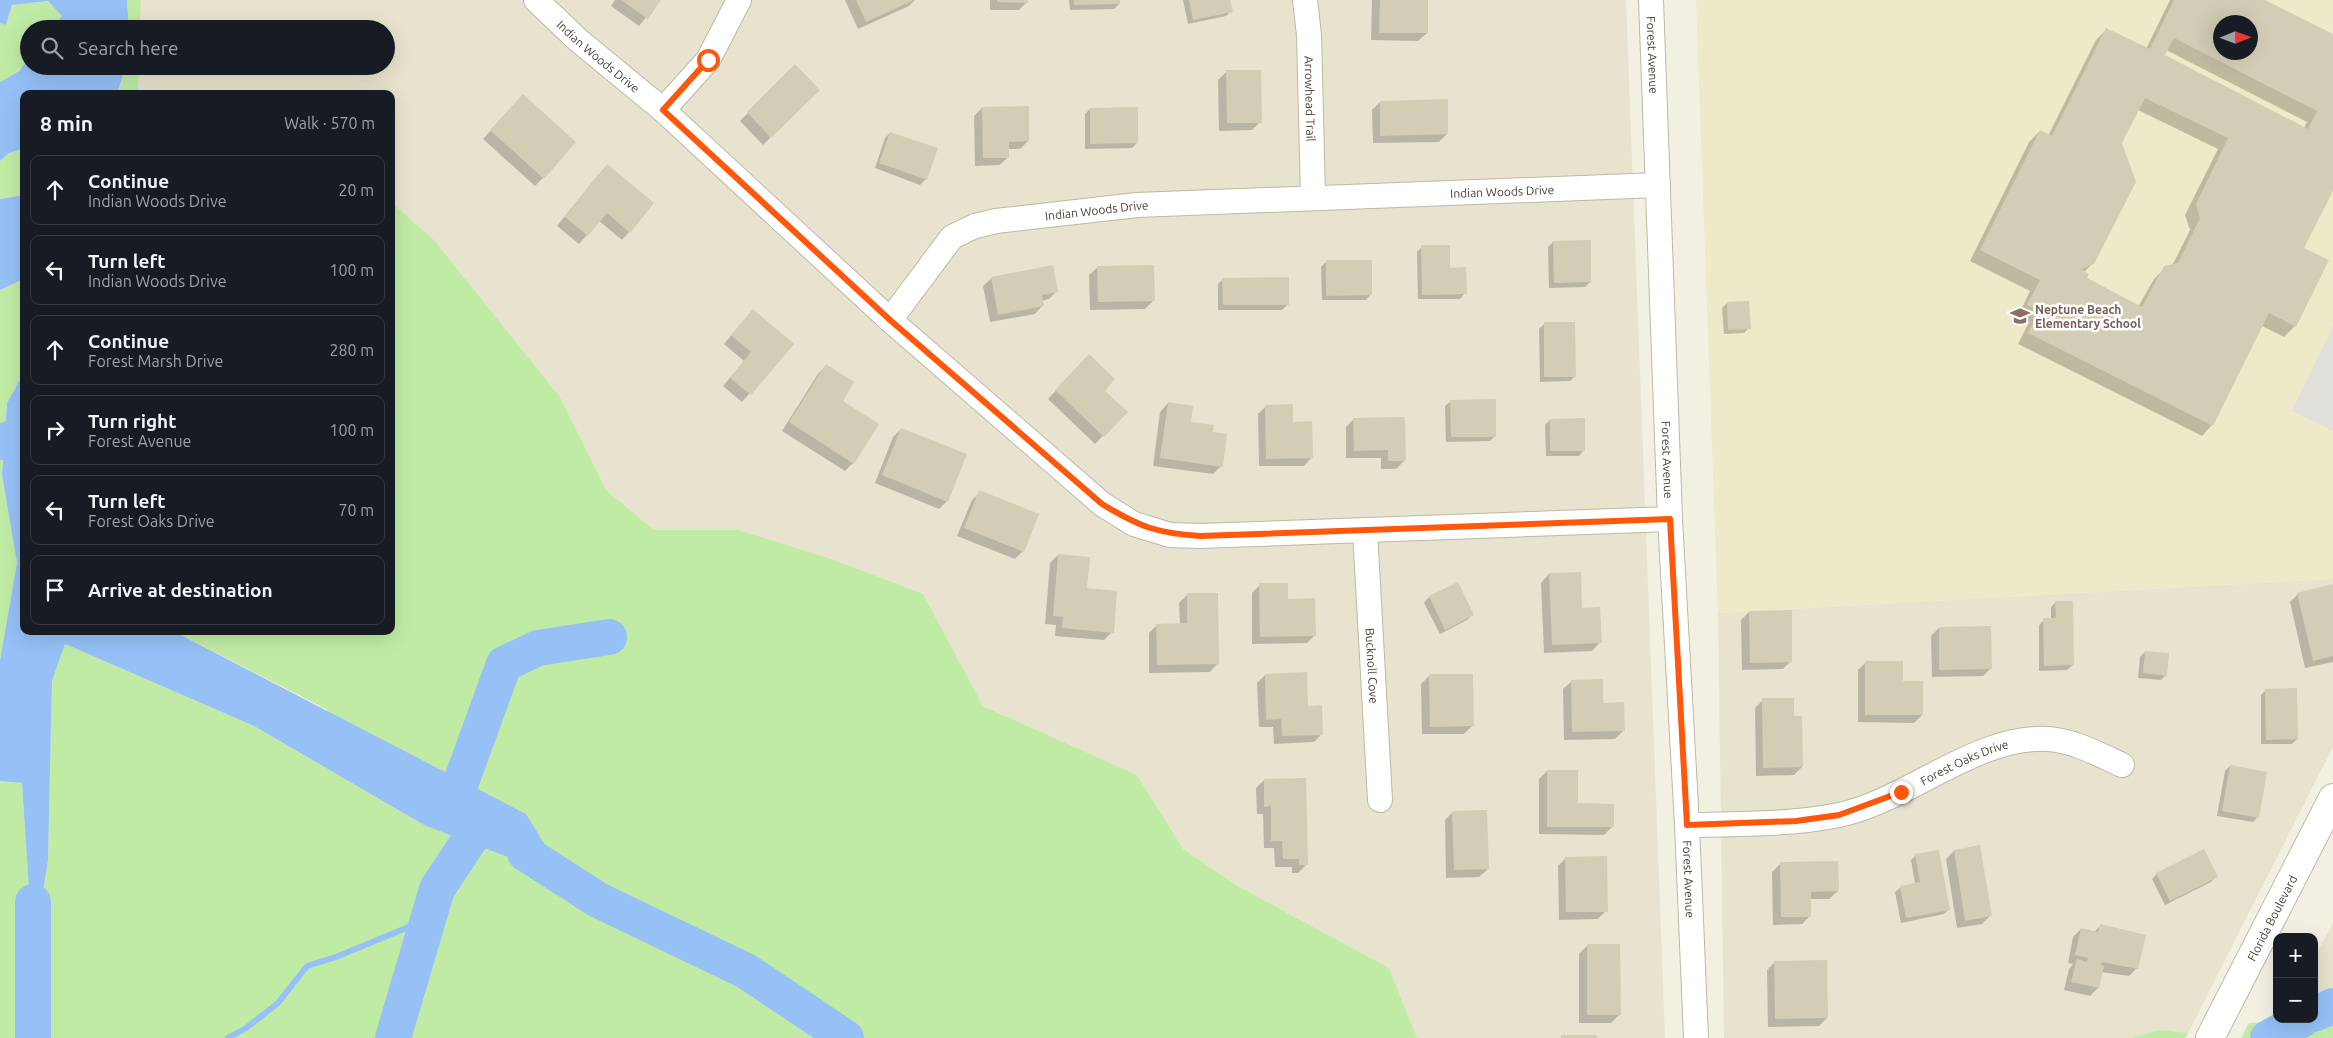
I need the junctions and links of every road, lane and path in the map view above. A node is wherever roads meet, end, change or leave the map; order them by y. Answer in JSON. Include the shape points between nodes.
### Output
{"nodes":[{"id":1,"x":536,"y":0,"type":"edge"},
{"id":2,"x":739,"y":0,"type":"edge"},
{"id":3,"x":1305,"y":0,"type":"edge"},
{"id":4,"x":1651,"y":0,"type":"edge"},
{"id":5,"x":663,"y":110,"type":"junction"},
{"id":6,"x":1658,"y":185,"type":"junction"},
{"id":7,"x":1313,"y":197,"type":"junction"},
{"id":8,"x":890,"y":320,"type":"junction"},
{"id":9,"x":1670,"y":519,"type":"junction"},
{"id":10,"x":1365,"y":531,"type":"junction"},
{"id":11,"x":2122,"y":765,"type":"dead end"},
{"id":12,"x":2333,"y":798,"type":"edge"},
{"id":13,"x":1380,"y":800,"type":"dead end"},
{"id":14,"x":1687,"y":825,"type":"junction"},
{"id":15,"x":1696,"y":1038,"type":"edge"},
{"id":16,"x":2210,"y":1038,"type":"edge"}],
"edges":[{"from":1,"to":5,"type":"street","name":"Indian Woods Drive","via":[[578,40]]},
{"from":2,"to":5,"type":"street","via":[[708,60]]},
{"from":3,"to":7,"type":"street","name":"Arrowhead Trail","via":[[1309,35]]},
{"from":4,"to":6,"type":"street","name":"Forest Avenue"},
{"from":5,"to":8,"type":"street","name":"Indian Woods Drive"},
{"from":6,"to":7,"type":"street","name":"Indian Woods Drive"},
{"from":6,"to":9,"type":"street","name":"Forest Avenue"},
{"from":7,"to":8,"type":"street","name":"Indian Woods Drive","via":[[1137,205],[974,226],[952,236]]},
{"from":8,"to":10,"type":"street","via":[[1102,504],[1134,524],[1170,535],[1200,536]]},
{"from":9,"to":10,"type":"street"},
{"from":9,"to":14,"type":"street","name":"Forest Avenue"},
{"from":10,"to":13,"type":"street","name":"Bucknoll Cove"},
{"from":11,"to":14,"type":"street","name":"Forest Oaks Drive","via":[[2082,746],[2047,739],[2010,743],[1973,754],[1901,792],[1839,815],[1796,821]]},
{"from":12,"to":16,"type":"street","name":"Florida Boulevard"},
{"from":14,"to":15,"type":"street","name":"Forest Avenue"}]}
